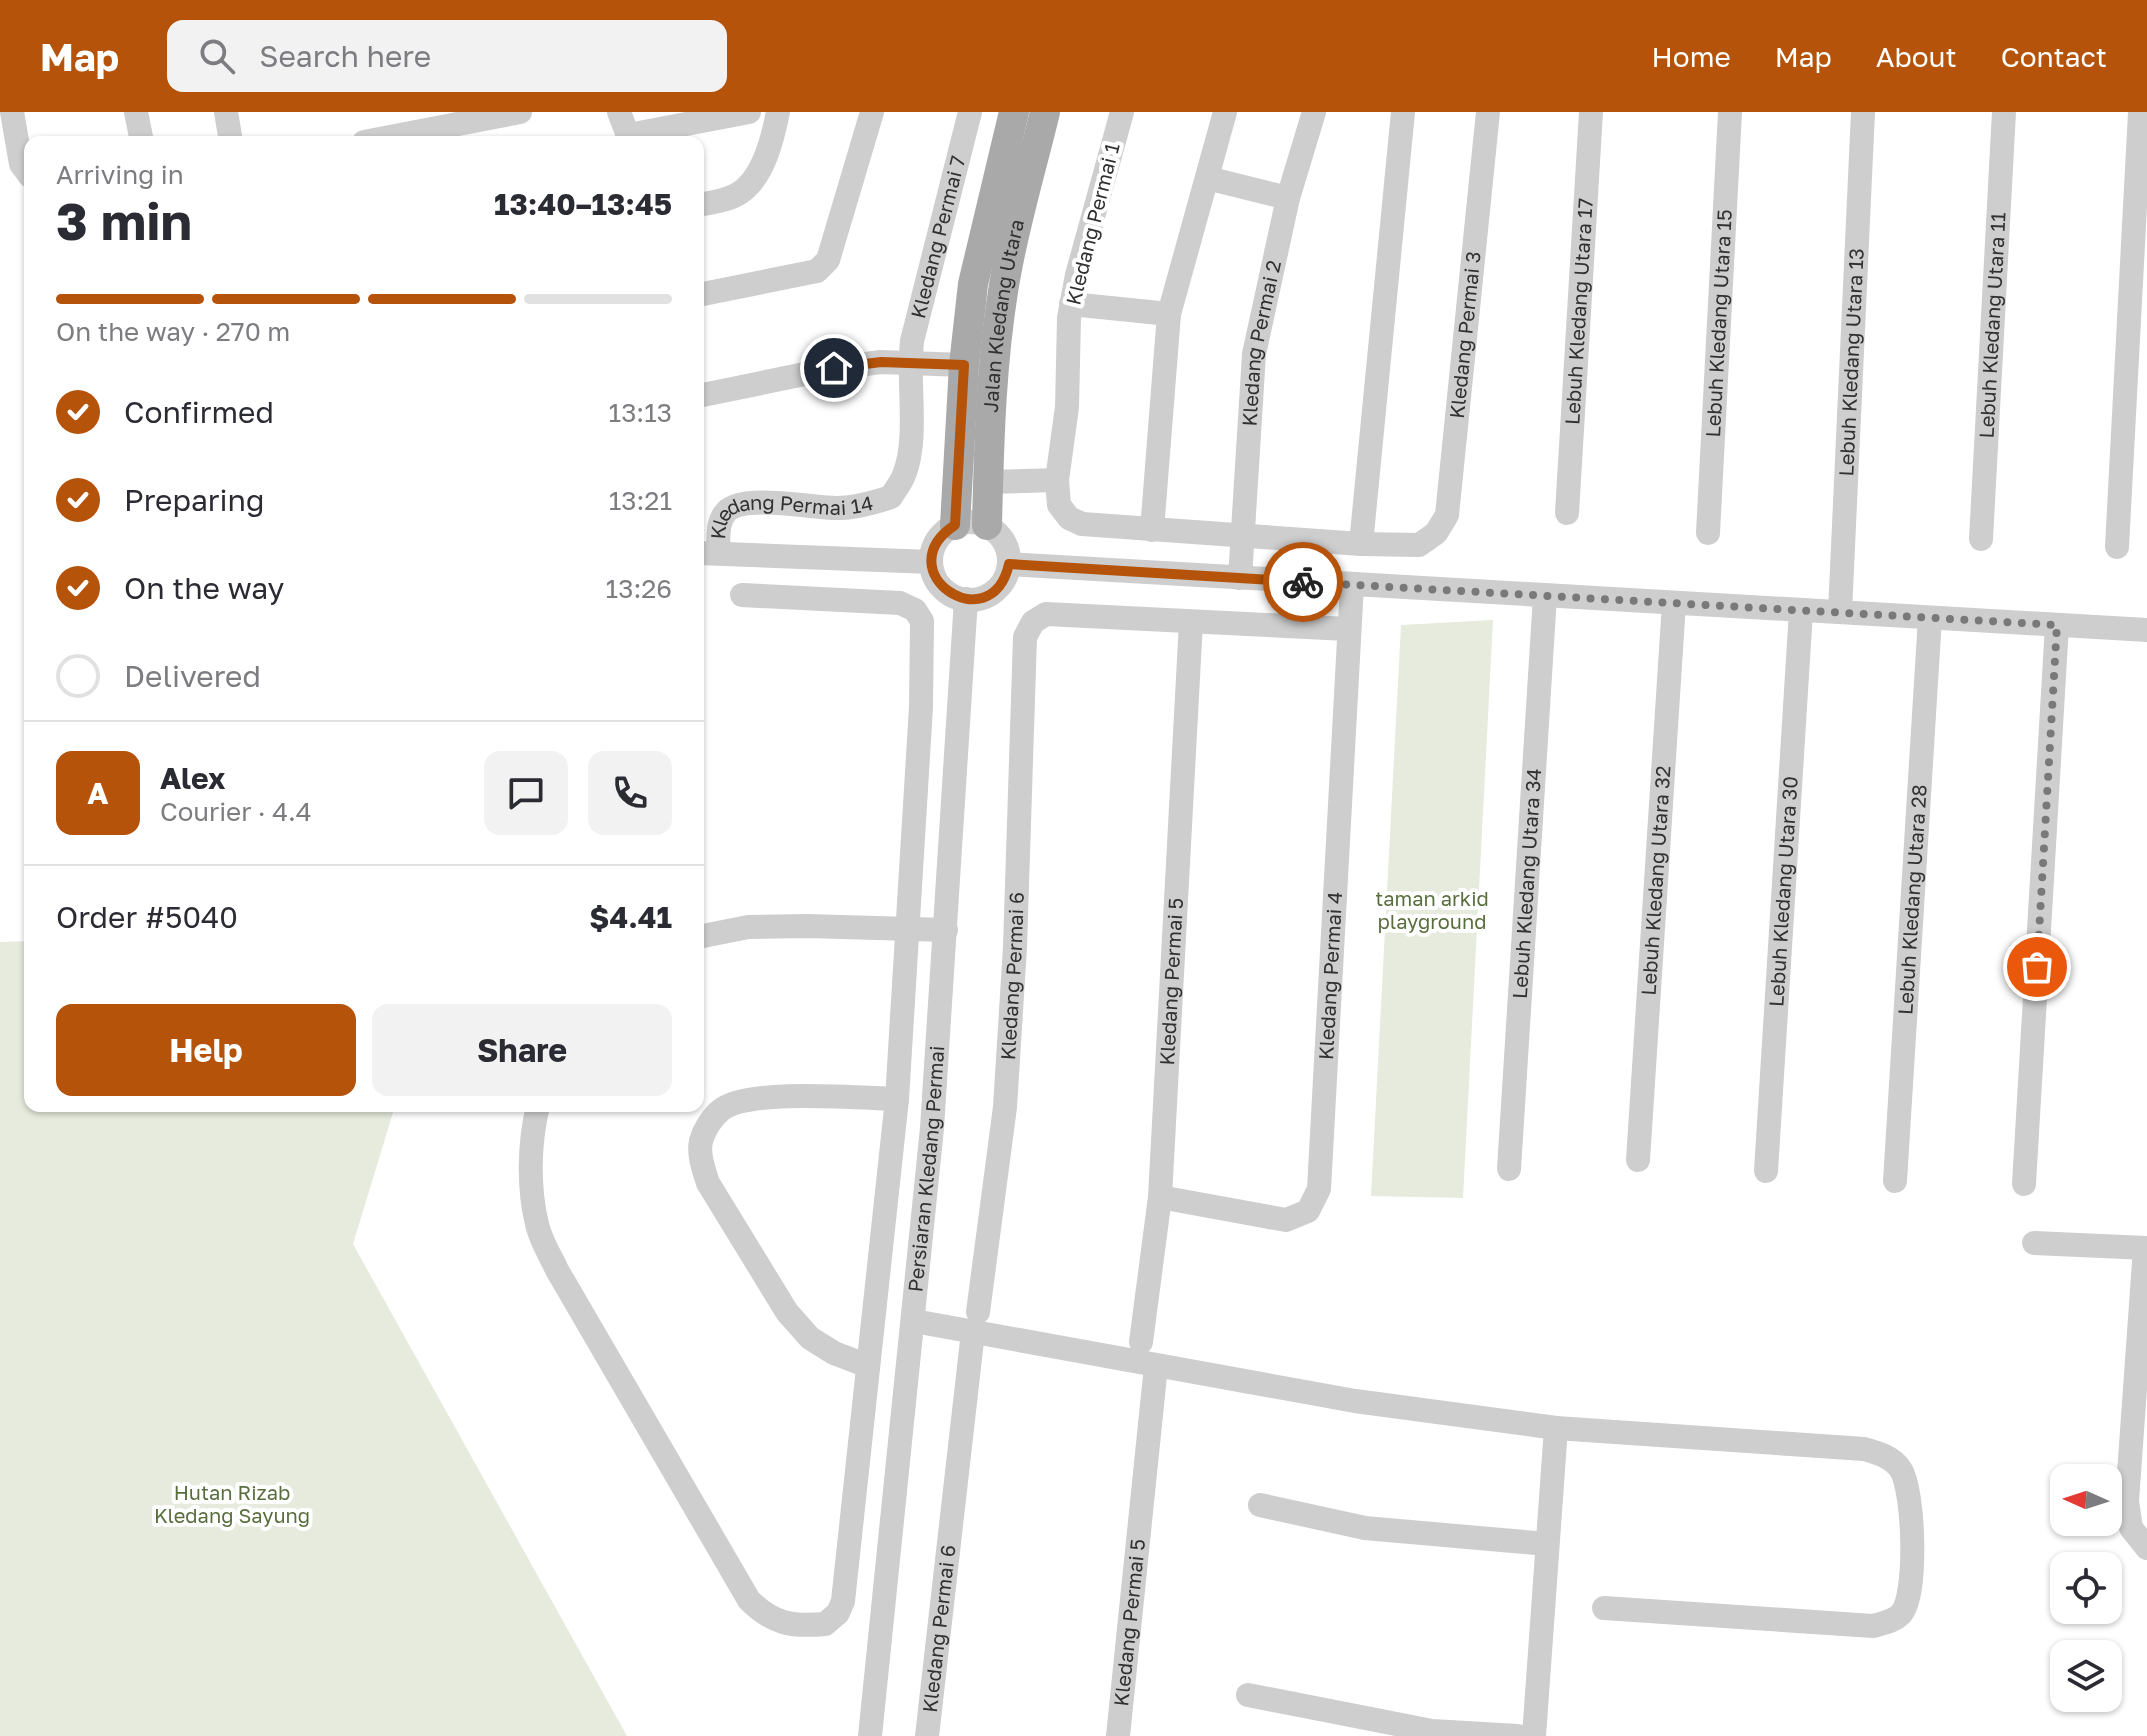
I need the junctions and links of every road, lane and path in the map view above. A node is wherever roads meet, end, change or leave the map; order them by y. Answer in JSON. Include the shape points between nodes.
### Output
{"nodes":[{"id":1,"x":12,"y":112,"type":"edge"},
{"id":2,"x":136,"y":112,"type":"edge"},
{"id":3,"x":226,"y":112,"type":"edge"},
{"id":4,"x":520,"y":112,"type":"edge"},
{"id":5,"x":619,"y":112,"type":"edge"},
{"id":6,"x":749,"y":112,"type":"edge"},
{"id":7,"x":778,"y":112,"type":"edge"},
{"id":8,"x":872,"y":112,"type":"edge"},
{"id":9,"x":970,"y":112,"type":"edge"},
{"id":10,"x":1014,"y":112,"type":"edge"},
{"id":11,"x":1045,"y":112,"type":"edge"},
{"id":12,"x":1122,"y":112,"type":"edge"},
{"id":13,"x":1225,"y":112,"type":"edge"},
{"id":14,"x":1314,"y":112,"type":"edge"},
{"id":15,"x":1403,"y":112,"type":"edge"},
{"id":16,"x":1488,"y":112,"type":"edge"},
{"id":17,"x":1591,"y":112,"type":"edge"},
{"id":18,"x":1730,"y":112,"type":"edge"},
{"id":19,"x":1863,"y":112,"type":"edge"},
{"id":20,"x":2004,"y":112,"type":"edge"},
{"id":21,"x":2140,"y":112,"type":"edge"},
{"id":22,"x":141,"y":136,"type":"edge"},
{"id":23,"x":230,"y":136,"type":"edge"},
{"id":24,"x":395,"y":136,"type":"edge"},
{"id":25,"x":24,"y":168,"type":"edge"},
{"id":26,"x":1207,"y":178,"type":"junction"},
{"id":27,"x":1288,"y":198,"type":"junction"},
{"id":28,"x":704,"y":203,"type":"edge"},
{"id":29,"x":704,"y":294,"type":"edge"},
{"id":30,"x":1071,"y":304,"type":"junction"},
{"id":31,"x":1169,"y":314,"type":"junction"},
{"id":32,"x":909,"y":362,"type":"junction"},
{"id":33,"x":964,"y":365,"type":"junction"},
{"id":34,"x":704,"y":396,"type":"edge"},
{"id":35,"x":1057,"y":480,"type":"junction"},
{"id":36,"x":988,"y":482,"type":"junction"},
{"id":37,"x":1567,"y":513,"type":"dead end"},
{"id":38,"x":955,"y":525,"type":"junction"},
{"id":39,"x":987,"y":525,"type":"junction"},
{"id":40,"x":1152,"y":530,"type":"junction"},
{"id":41,"x":1708,"y":533,"type":"dead end"},
{"id":42,"x":1242,"y":534,"type":"junction"},
{"id":43,"x":1981,"y":539,"type":"dead end"},
{"id":44,"x":1361,"y":544,"type":"junction"},
{"id":45,"x":2117,"y":547,"type":"dead end"},
{"id":46,"x":708,"y":553,"type":"edge"},
{"id":47,"x":931,"y":562,"type":"junction"},
{"id":48,"x":1009,"y":564,"type":"junction"},
{"id":49,"x":1240,"y":578,"type":"junction"},
{"id":50,"x":1352,"y":585,"type":"junction"},
{"id":51,"x":742,"y":595,"type":"dead end"},
{"id":52,"x":1545,"y":596,"type":"junction"},
{"id":53,"x":966,"y":599,"type":"junction"},
{"id":54,"x":1674,"y":603,"type":"junction"},
{"id":55,"x":1801,"y":611,"type":"junction"},
{"id":56,"x":1840,"y":612,"type":"junction"},
{"id":57,"x":1930,"y":618,"type":"junction"},
{"id":58,"x":1191,"y":622,"type":"junction"},
{"id":59,"x":2057,"y":625,"type":"junction"},
{"id":60,"x":1348,"y":629,"type":"junction"},
{"id":61,"x":2147,"y":630,"type":"edge"},
{"id":62,"x":906,"y":929,"type":"junction"},
{"id":63,"x":946,"y":930,"type":"junction"},
{"id":64,"x":704,"y":936,"type":"edge"},
{"id":65,"x":897,"y":1099,"type":"junction"},
{"id":66,"x":537,"y":1112,"type":"edge"},
{"id":67,"x":1638,"y":1160,"type":"dead end"},
{"id":68,"x":1509,"y":1169,"type":"dead end"},
{"id":69,"x":1766,"y":1171,"type":"dead end"},
{"id":70,"x":1895,"y":1181,"type":"dead end"},
{"id":71,"x":2024,"y":1184,"type":"dead end"},
{"id":72,"x":1160,"y":1197,"type":"junction"},
{"id":73,"x":2034,"y":1243,"type":"dead end"},
{"id":74,"x":2146,"y":1248,"type":"edge"},
{"id":75,"x":914,"y":1321,"type":"junction"},
{"id":76,"x":976,"y":1322,"type":"junction"},
{"id":77,"x":1141,"y":1342,"type":"dead end"},
{"id":78,"x":868,"y":1366,"type":"junction"},
{"id":79,"x":1156,"y":1366,"type":"junction"},
{"id":80,"x":1556,"y":1428,"type":"junction"},
{"id":81,"x":1260,"y":1505,"type":"dead end"},
{"id":82,"x":1547,"y":1544,"type":"junction"},
{"id":83,"x":2147,"y":1548,"type":"edge"},
{"id":84,"x":1604,"y":1608,"type":"dead end"},
{"id":85,"x":1248,"y":1695,"type":"dead end"},
{"id":86,"x":870,"y":1736,"type":"edge"},
{"id":87,"x":927,"y":1736,"type":"edge"},
{"id":88,"x":1118,"y":1736,"type":"edge"},
{"id":89,"x":1518,"y":1736,"type":"edge"},
{"id":90,"x":1534,"y":1736,"type":"edge"}],
"edges":[{"from":1,"to":25,"type":"street"},
{"from":2,"to":22,"type":"street"},
{"from":3,"to":23,"type":"street"},
{"from":4,"to":24,"type":"street"},
{"from":5,"to":6,"type":"street","via":[[623,128],[634,134]]},
{"from":7,"to":28,"type":"street","via":[[755,176],[740,193]]},
{"from":8,"to":29,"type":"street","via":[[828,260],[817,271]]},
{"from":9,"to":32,"type":"street","name":"Kledang Permai 7"},
{"from":10,"to":33,"type":"main road","name":"Jalan Kledang Utara","via":[[973,284]]},
{"from":11,"to":36,"type":"main road","name":"Jalan Kledang Utara","via":[[1006,273]]},
{"from":12,"to":30,"type":"street","name":"Kledang Permai 1"},
{"from":13,"to":26,"type":"street"},
{"from":14,"to":27,"type":"street","name":"Kledang Permai 2"},
{"from":15,"to":44,"type":"street"},
{"from":16,"to":44,"type":"street","name":"Kledang Permai 3","via":[[1447,515],[1436,533],[1419,545]]},
{"from":17,"to":37,"type":"street","name":"Lebuh Kledang Utara 17"},
{"from":18,"to":41,"type":"street","name":"Lebuh Kledang Utara 15"},
{"from":19,"to":56,"type":"street","name":"Lebuh Kledang Utara 13"},
{"from":20,"to":43,"type":"street","name":"Lebuh Kledang Utara 11"},
{"from":21,"to":45,"type":"street"},
{"from":26,"to":27,"type":"street"},
{"from":26,"to":31,"type":"street"},
{"from":27,"to":42,"type":"street","name":"Kledang Permai 2","via":[[1254,354]]},
{"from":30,"to":31,"type":"street"},
{"from":30,"to":35,"type":"street","name":"Kledang Permai 1","via":[[1067,407]]},
{"from":31,"to":40,"type":"street"},
{"from":32,"to":33,"type":"street"},
{"from":32,"to":34,"type":"street","via":[[834,368]]},
{"from":32,"to":46,"type":"street","name":"Kledang Permai 14","via":[[910,440],[905,474],[891,497],[839,509],[747,503],[729,509]]},
{"from":33,"to":38,"type":"main road","name":"Jalan Kledang Utara"},
{"from":35,"to":36,"type":"street"},
{"from":35,"to":40,"type":"street","via":[[1059,505],[1069,518],[1082,524]]},
{"from":36,"to":39,"type":"main road","name":"Jalan Kledang Utara"},
{"from":38,"to":39,"type":"street"},
{"from":38,"to":47,"type":"street","via":[[938,540]]},
{"from":39,"to":48,"type":"street","via":[[1004,541]]},
{"from":40,"to":42,"type":"street"},
{"from":42,"to":44,"type":"street"},
{"from":42,"to":49,"type":"street","name":"Kledang Permai 2"},
{"from":46,"to":47,"type":"street","name":"Kledang Permai 14"},
{"from":47,"to":53,"type":"street","via":[[938,583]]},
{"from":48,"to":49,"type":"street"},
{"from":48,"to":53,"type":"street","via":[[995,591]]},
{"from":49,"to":50,"type":"street"},
{"from":50,"to":52,"type":"street"},
{"from":50,"to":60,"type":"street","name":"Kledang Permai 4"},
{"from":51,"to":62,"type":"street","via":[[900,603],[915,610],[922,621]]},
{"from":52,"to":54,"type":"street"},
{"from":52,"to":68,"type":"street","name":"Lebuh Kledang Utara 34"},
{"from":53,"to":63,"type":"street","name":"Persiaran Kledang Permai"},
{"from":54,"to":55,"type":"street"},
{"from":54,"to":67,"type":"street","name":"Lebuh Kledang Utara 32"},
{"from":55,"to":56,"type":"street"},
{"from":55,"to":69,"type":"street","name":"Lebuh Kledang Utara 30"},
{"from":56,"to":57,"type":"street"},
{"from":57,"to":59,"type":"street"},
{"from":57,"to":70,"type":"street","name":"Lebuh Kledang Utara 28"},
{"from":58,"to":60,"type":"street"},
{"from":58,"to":72,"type":"street","name":"Kledang Permai 5"},
{"from":58,"to":76,"type":"street","name":"Kledang Permai 6","via":[[1046,614],[1033,622],[1025,637],[1005,1107]]},
{"from":59,"to":61,"type":"street"},
{"from":59,"to":71,"type":"street"},
{"from":60,"to":72,"type":"street","name":"Kledang Permai 4","via":[[1319,1189],[1308,1211],[1286,1220]]},
{"from":62,"to":63,"type":"street"},
{"from":62,"to":64,"type":"street","via":[[748,927]]},
{"from":62,"to":65,"type":"street"},
{"from":63,"to":75,"type":"street","name":"Persiaran Kledang Permai"},
{"from":65,"to":78,"type":"street"},
{"from":65,"to":78,"type":"street","via":[[748,1100],[722,1109],[701,1142],[708,1183],[787,1312],[810,1338]]},
{"from":66,"to":78,"type":"street","via":[[532,1191],[537,1226],[557,1270],[749,1600],[764,1615],[783,1623],[825,1624],[843,1601]]},
{"from":72,"to":77,"type":"street","name":"Kledang Permai 5"},
{"from":73,"to":74,"type":"street"},
{"from":74,"to":83,"type":"street","via":[[2127,1501],[2131,1528]]},
{"from":75,"to":76,"type":"street"},
{"from":75,"to":86,"type":"street","name":"Persiaran Kledang Permai"},
{"from":76,"to":79,"type":"street"},
{"from":76,"to":87,"type":"street","name":"Kledang Permai 6"},
{"from":79,"to":80,"type":"street","via":[[1355,1401]]},
{"from":79,"to":88,"type":"street","name":"Kledang Permai 5"},
{"from":80,"to":82,"type":"street"},
{"from":80,"to":84,"type":"street","via":[[1864,1449],[1892,1460],[1908,1489],[1913,1581],[1902,1613],[1889,1622],[1873,1626]]},
{"from":81,"to":82,"type":"street","via":[[1365,1528]]},
{"from":82,"to":90,"type":"street"},
{"from":85,"to":89,"type":"street","via":[[1432,1731]]}]}
